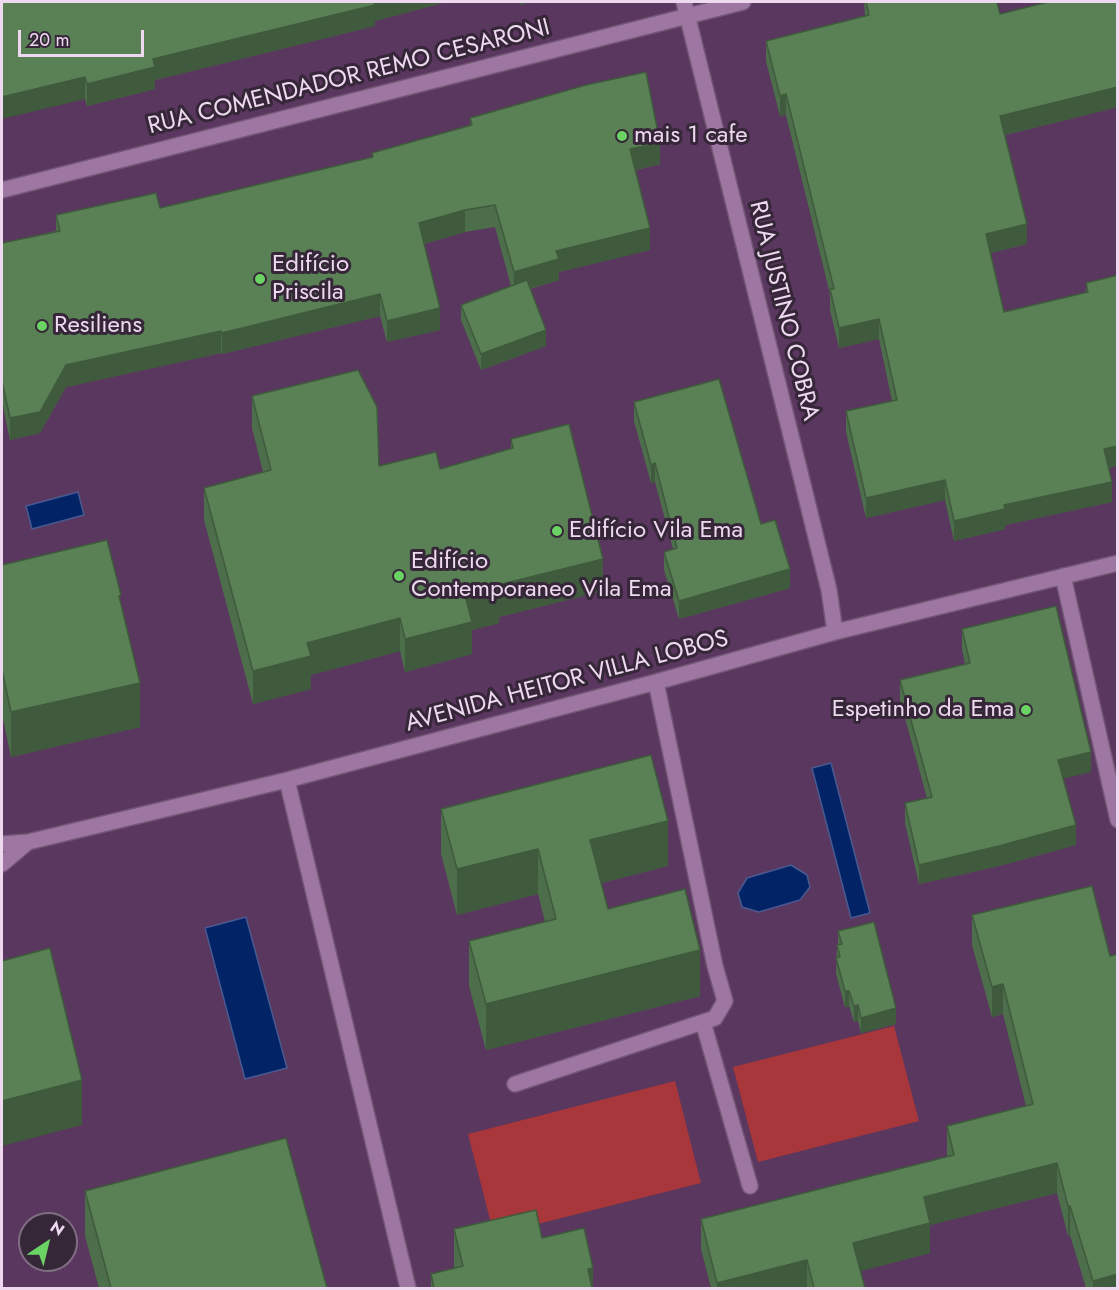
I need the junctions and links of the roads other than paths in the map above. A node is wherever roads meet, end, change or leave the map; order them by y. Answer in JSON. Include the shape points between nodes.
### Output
{"nodes":[{"id":1,"x":743,"y":2,"type":"edge"},
{"id":2,"x":686,"y":9,"type":"edge"},
{"id":3,"x":2,"y":190,"type":"edge"},
{"id":4,"x":1118,"y":563,"type":"edge"},
{"id":5,"x":1063,"y":576,"type":"junction"},
{"id":6,"x":835,"y":632,"type":"junction"},
{"id":7,"x":656,"y":682,"type":"junction"},
{"id":8,"x":287,"y":780,"type":"junction"},
{"id":9,"x":1118,"y":820,"type":"edge"},
{"id":10,"x":28,"y":842,"type":"junction"},
{"id":11,"x":2,"y":844,"type":"edge"},
{"id":12,"x":2,"y":864,"type":"edge"},
{"id":13,"x":703,"y":1022,"type":"junction"},
{"id":14,"x":515,"y":1084,"type":"dead end"},
{"id":15,"x":750,"y":1186,"type":"dead end"},
{"id":16,"x":408,"y":1288,"type":"edge"}],
"edges":[{"from":1,"to":2,"type":"street","name":"RUA COMENDADOR REMO CESARONI"},
{"from":2,"to":3,"type":"street","name":"RUA COMENDADOR REMO CESARONI"},
{"from":2,"to":6,"type":"street","name":"RUA JUSTINO COBRA","via":[[829,590]]},
{"from":4,"to":5,"type":"street","name":"AVENIDA HEITOR VILLA LOBOS"},
{"from":5,"to":6,"type":"street","name":"AVENIDA HEITOR VILLA LOBOS"},
{"from":5,"to":9,"type":"street"},
{"from":6,"to":7,"type":"street","name":"AVENIDA HEITOR VILLA LOBOS"},
{"from":7,"to":8,"type":"street","name":"AVENIDA HEITOR VILLA LOBOS"},
{"from":7,"to":13,"type":"street","via":[[724,1001],[716,1018]]},
{"from":8,"to":10,"type":"street","name":"AVENIDA HEITOR VILLA LOBOS"},
{"from":8,"to":16,"type":"street"},
{"from":10,"to":11,"type":"street","name":"AVENIDA HEITOR VILLA LOBOS"},
{"from":10,"to":12,"type":"street","name":"AVENIDA HEITOR VILLA LOBOS"},
{"from":13,"to":14,"type":"street"},
{"from":13,"to":15,"type":"street"}]}
